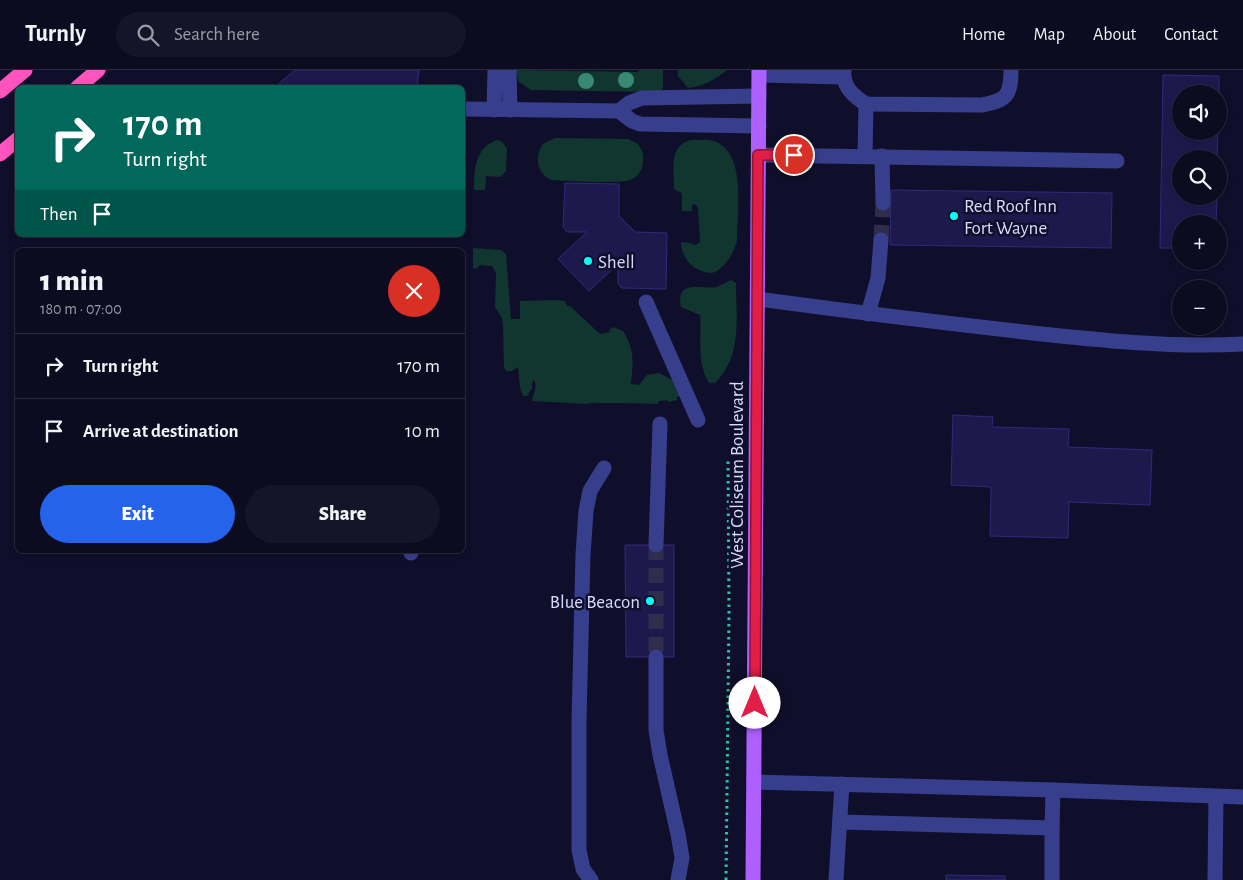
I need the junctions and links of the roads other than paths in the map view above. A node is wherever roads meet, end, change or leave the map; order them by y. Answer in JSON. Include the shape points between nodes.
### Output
{"nodes":[{"id":1,"x":25,"y":70,"type":"edge"},
{"id":2,"x":98,"y":70,"type":"edge"},
{"id":3,"x":495,"y":70,"type":"edge"},
{"id":4,"x":509,"y":70,"type":"edge"},
{"id":5,"x":1011,"y":70,"type":"edge"},
{"id":6,"x":759,"y":72,"type":"edge"},
{"id":7,"x":844,"y":73,"type":"edge"},
{"id":8,"x":81,"y":85,"type":"edge"},
{"id":9,"x":0,"y":91,"type":"edge"},
{"id":10,"x":759,"y":96,"type":"junction"},
{"id":11,"x":866,"y":104,"type":"junction"},
{"id":12,"x":465,"y":109,"type":"edge"},
{"id":13,"x":494,"y":110,"type":"junction"},
{"id":14,"x":510,"y":110,"type":"junction"},
{"id":15,"x":619,"y":111,"type":"junction"},
{"id":16,"x":759,"y":126,"type":"junction"},
{"id":17,"x":15,"y":141,"type":"edge"},
{"id":18,"x":0,"y":154,"type":"edge"},
{"id":19,"x":758,"y":155,"type":"junction"},
{"id":20,"x":865,"y":156,"type":"junction"},
{"id":21,"x":882,"y":156,"type":"junction"},
{"id":22,"x":1117,"y":161,"type":"dead end"},
{"id":23,"x":883,"y":203,"type":"tunnel mouth"},
{"id":24,"x":881,"y":240,"type":"tunnel mouth"},
{"id":25,"x":758,"y":299,"type":"junction"},
{"id":26,"x":646,"y":302,"type":"dead end"},
{"id":27,"x":868,"y":314,"type":"junction"},
{"id":28,"x":1243,"y":344,"type":"edge"},
{"id":29,"x":698,"y":420,"type":"dead end"},
{"id":30,"x":660,"y":424,"type":"dead end"},
{"id":31,"x":604,"y":468,"type":"dead end"},
{"id":32,"x":656,"y":545,"type":"tunnel mouth"},
{"id":33,"x":656,"y":657,"type":"tunnel mouth"},
{"id":34,"x":754,"y":782,"type":"junction"},
{"id":35,"x":842,"y":784,"type":"junction"},
{"id":36,"x":1053,"y":790,"type":"junction"},
{"id":37,"x":1216,"y":797,"type":"junction"},
{"id":38,"x":1243,"y":797,"type":"edge"},
{"id":39,"x":840,"y":822,"type":"junction"},
{"id":40,"x":1052,"y":828,"type":"junction"},
{"id":41,"x":591,"y":880,"type":"edge"},
{"id":42,"x":678,"y":880,"type":"edge"},
{"id":43,"x":754,"y":880,"type":"edge"},
{"id":44,"x":836,"y":880,"type":"edge"},
{"id":45,"x":1052,"y":880,"type":"edge"},
{"id":46,"x":1215,"y":880,"type":"edge"}],
"edges":[{"from":1,"to":9,"type":"highway"},
{"from":2,"to":8,"type":"highway"},
{"from":3,"to":13,"type":"lane"},
{"from":4,"to":14,"type":"lane"},
{"from":5,"to":11,"type":"lane","via":[[1006,96],[997,102],[981,105]]},
{"from":6,"to":7,"type":"lane"},
{"from":6,"to":10,"type":"main road","name":"West Coliseum Boulevard"},
{"from":7,"to":11,"type":"lane","via":[[852,96]]},
{"from":10,"to":15,"type":"lane","via":[[642,98],[629,102]]},
{"from":10,"to":16,"type":"main road","name":"West Coliseum Boulevard"},
{"from":11,"to":20,"type":"lane"},
{"from":12,"to":13,"type":"lane"},
{"from":13,"to":14,"type":"lane"},
{"from":14,"to":15,"type":"lane"},
{"from":15,"to":16,"type":"lane","via":[[640,124]]},
{"from":16,"to":19,"type":"main road","name":"West Coliseum Boulevard"},
{"from":17,"to":18,"type":"highway"},
{"from":19,"to":20,"type":"lane"},
{"from":19,"to":25,"type":"main road","name":"West Coliseum Boulevard"},
{"from":20,"to":21,"type":"lane"},
{"from":21,"to":22,"type":"lane"},
{"from":21,"to":23,"type":"lane"},
{"from":24,"to":27,"type":"lane","via":[[878,278]]},
{"from":25,"to":27,"type":"lane"},
{"from":25,"to":34,"type":"main road","name":"West Coliseum Boulevard"},
{"from":26,"to":29,"type":"lane"},
{"from":27,"to":28,"type":"lane","via":[[1094,339],[1206,346]]},
{"from":30,"to":32,"type":"lane"},
{"from":31,"to":41,"type":"lane","via":[[590,491],[583,555],[579,850],[583,869]]},
{"from":33,"to":42,"type":"lane","via":[[656,730],[682,858]]},
{"from":34,"to":35,"type":"lane"},
{"from":34,"to":43,"type":"main road","name":"West Coliseum Boulevard"},
{"from":35,"to":36,"type":"lane"},
{"from":35,"to":39,"type":"lane"},
{"from":36,"to":37,"type":"lane"},
{"from":36,"to":40,"type":"lane"},
{"from":37,"to":38,"type":"lane"},
{"from":37,"to":46,"type":"lane"},
{"from":39,"to":40,"type":"lane"},
{"from":39,"to":44,"type":"lane"},
{"from":40,"to":45,"type":"lane"}]}
